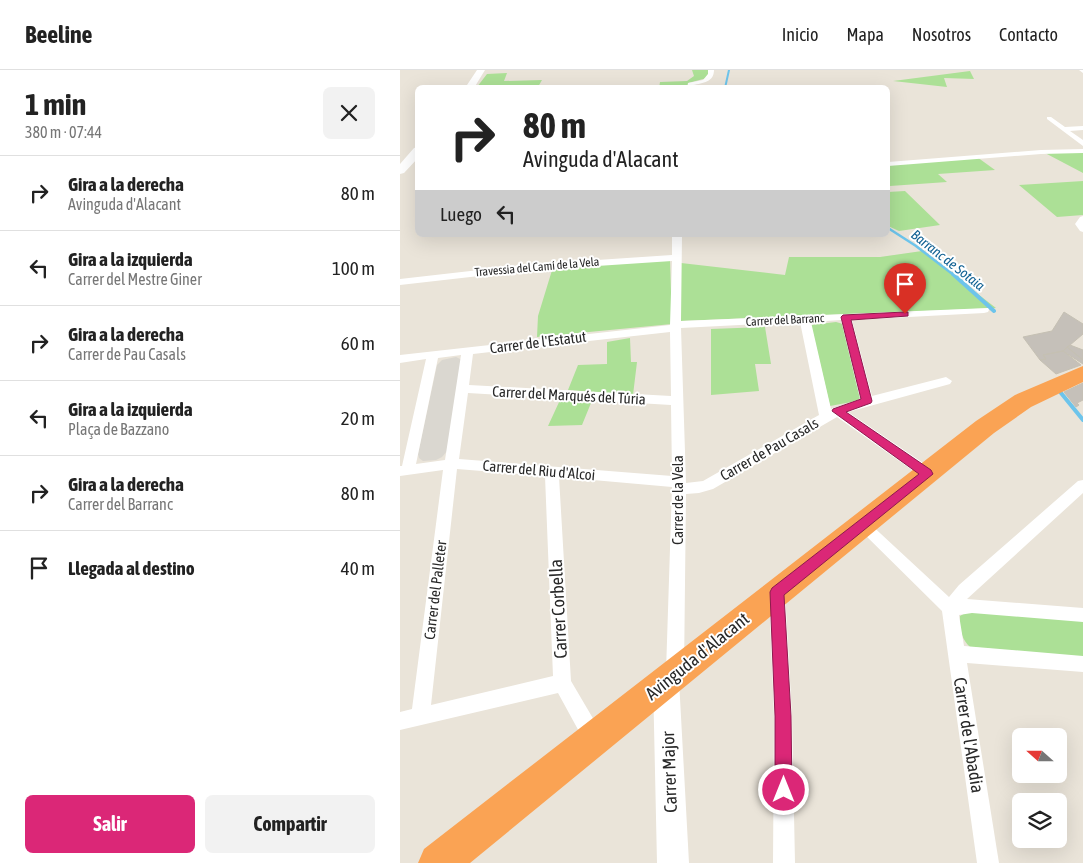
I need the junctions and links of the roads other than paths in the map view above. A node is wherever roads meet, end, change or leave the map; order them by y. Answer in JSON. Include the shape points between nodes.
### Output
{"nodes":[{"id":1,"x":481,"y":70,"type":"edge"},
{"id":2,"x":710,"y":70,"type":"edge"},
{"id":3,"x":471,"y":85,"type":"edge"},
{"id":4,"x":691,"y":85,"type":"edge"},
{"id":5,"x":1049,"y":118,"type":"dead end"},
{"id":6,"x":1063,"y":128,"type":"junction"},
{"id":7,"x":1083,"y":128,"type":"edge"},
{"id":8,"x":1083,"y":144,"type":"edge"},
{"id":9,"x":1083,"y":151,"type":"edge"},
{"id":10,"x":415,"y":154,"type":"edge"},
{"id":11,"x":890,"y":164,"type":"edge"},
{"id":12,"x":400,"y":171,"type":"edge"},
{"id":13,"x":1083,"y":219,"type":"edge"},
{"id":14,"x":1083,"y":229,"type":"edge"},
{"id":15,"x":676,"y":237,"type":"edge"},
{"id":16,"x":675,"y":258,"type":"junction"},
{"id":17,"x":400,"y":282,"type":"edge"},
{"id":18,"x":984,"y":310,"type":"dead end"},
{"id":19,"x":846,"y":317,"type":"junction"},
{"id":20,"x":805,"y":320,"type":"junction"},
{"id":21,"x":675,"y":327,"type":"junction"},
{"id":22,"x":468,"y":350,"type":"junction"},
{"id":23,"x":433,"y":355,"type":"junction"},
{"id":24,"x":400,"y":358,"type":"edge"},
{"id":25,"x":1083,"y":373,"type":"edge"},
{"id":26,"x":946,"y":381,"type":"dead end"},
{"id":27,"x":462,"y":389,"type":"junction"},
{"id":28,"x":676,"y":401,"type":"junction"},
{"id":29,"x":867,"y":401,"type":"junction"},
{"id":30,"x":831,"y":414,"type":"junction"},
{"id":31,"x":451,"y":464,"type":"junction"},
{"id":32,"x":404,"y":471,"type":"edge"},
{"id":33,"x":552,"y":471,"type":"junction"},
{"id":34,"x":927,"y":474,"type":"junction"},
{"id":35,"x":1083,"y":485,"type":"edge"},
{"id":36,"x":679,"y":486,"type":"junction"},
{"id":37,"x":862,"y":526,"type":"junction"},
{"id":38,"x":777,"y":592,"type":"junction"},
{"id":39,"x":950,"y":608,"type":"junction"},
{"id":40,"x":1083,"y":614,"type":"edge"},
{"id":41,"x":956,"y":654,"type":"junction"},
{"id":42,"x":1083,"y":664,"type":"edge"},
{"id":43,"x":671,"y":677,"type":"junction"},
{"id":44,"x":562,"y":682,"type":"junction"},
{"id":45,"x":420,"y":716,"type":"junction"},
{"id":46,"x":400,"y":721,"type":"edge"},
{"id":47,"x":594,"y":738,"type":"junction"},
{"id":48,"x":438,"y":863,"type":"edge"},
{"id":49,"x":672,"y":863,"type":"edge"},
{"id":50,"x":784,"y":863,"type":"edge"},
{"id":51,"x":988,"y":863,"type":"edge"}],
"edges":[{"from":1,"to":3,"type":"main road"},
{"from":2,"to":4,"type":"street","via":[[707,79]]},
{"from":5,"to":6,"type":"street"},
{"from":6,"to":7,"type":"street"},
{"from":6,"to":8,"type":"street"},
{"from":9,"to":11,"type":"street"},
{"from":10,"to":12,"type":"main road"},
{"from":13,"to":14,"type":"street","via":[[1080,224]]},
{"from":15,"to":16,"type":"street","name":"Carrer de la Vela"},
{"from":16,"to":17,"type":"street","name":"Travessia del Camí de la Vela","via":[[522,268]]},
{"from":16,"to":21,"type":"street","name":"Carrer de la Vela"},
{"from":18,"to":19,"type":"street","name":"Carrer del Barranc"},
{"from":19,"to":20,"type":"street","name":"Carrer del Barranc"},
{"from":19,"to":29,"type":"street"},
{"from":20,"to":21,"type":"street","name":"Carrer del Barranc"},
{"from":20,"to":30,"type":"street"},
{"from":21,"to":22,"type":"street","name":"Carrer de l'Estatut"},
{"from":21,"to":28,"type":"street","name":"Carrer de la Vela"},
{"from":22,"to":23,"type":"street","name":"Carrer de l'Estatut"},
{"from":22,"to":27,"type":"street","name":"Carrer del Palleter"},
{"from":23,"to":24,"type":"street","name":"Carrer de l'Estatut"},
{"from":23,"to":32,"type":"street"},
{"from":25,"to":34,"type":"highway","name":"Avinguda d'Alacant","via":[[1007,411]]},
{"from":26,"to":29,"type":"street","name":"Carrer de Pau Casals"},
{"from":27,"to":28,"type":"street","name":"Carrer del Marqués del Túria"},
{"from":27,"to":31,"type":"street","name":"Carrer del Palleter"},
{"from":28,"to":36,"type":"street","name":"Carrer de la Vela"},
{"from":29,"to":30,"type":"street","name":"Carrer de Pau Casals"},
{"from":30,"to":34,"type":"street"},
{"from":30,"to":36,"type":"street","name":"Carrer de Pau Casals","via":[[708,485],[698,488]]},
{"from":31,"to":32,"type":"street","name":"Carrer del Riu d'Alcoi"},
{"from":31,"to":33,"type":"street","name":"Carrer del Riu d'Alcoi"},
{"from":31,"to":45,"type":"street","name":"Carrer del Palleter"},
{"from":33,"to":36,"type":"street","name":"Carrer del Riu d'Alcoi"},
{"from":33,"to":44,"type":"street","name":"Carrer Corbella"},
{"from":34,"to":37,"type":"highway","name":"Avinguda d'Alacant"},
{"from":35,"to":39,"type":"street","via":[[965,590]]},
{"from":36,"to":43,"type":"street","name":"Carrer de la Vela"},
{"from":37,"to":38,"type":"highway","name":"Avinguda d'Alacant"},
{"from":37,"to":39,"type":"street"},
{"from":38,"to":43,"type":"highway","name":"Avinguda d'Alacant"},
{"from":38,"to":50,"type":"street","via":[[783,716]]},
{"from":39,"to":40,"type":"street","via":[[972,606]]},
{"from":39,"to":41,"type":"street","name":"Carrer de l'Abadia"},
{"from":41,"to":42,"type":"street"},
{"from":41,"to":51,"type":"street","name":"Carrer de l'Abadia"},
{"from":43,"to":47,"type":"highway","name":"Avinguda d'Alacant"},
{"from":43,"to":49,"type":"main road","name":"Carrer Major"},
{"from":44,"to":45,"type":"street"},
{"from":44,"to":47,"type":"street","name":"Carrer Corbella"},
{"from":45,"to":46,"type":"street"},
{"from":47,"to":48,"type":"highway","name":"Avinguda d'Alacant"}]}
